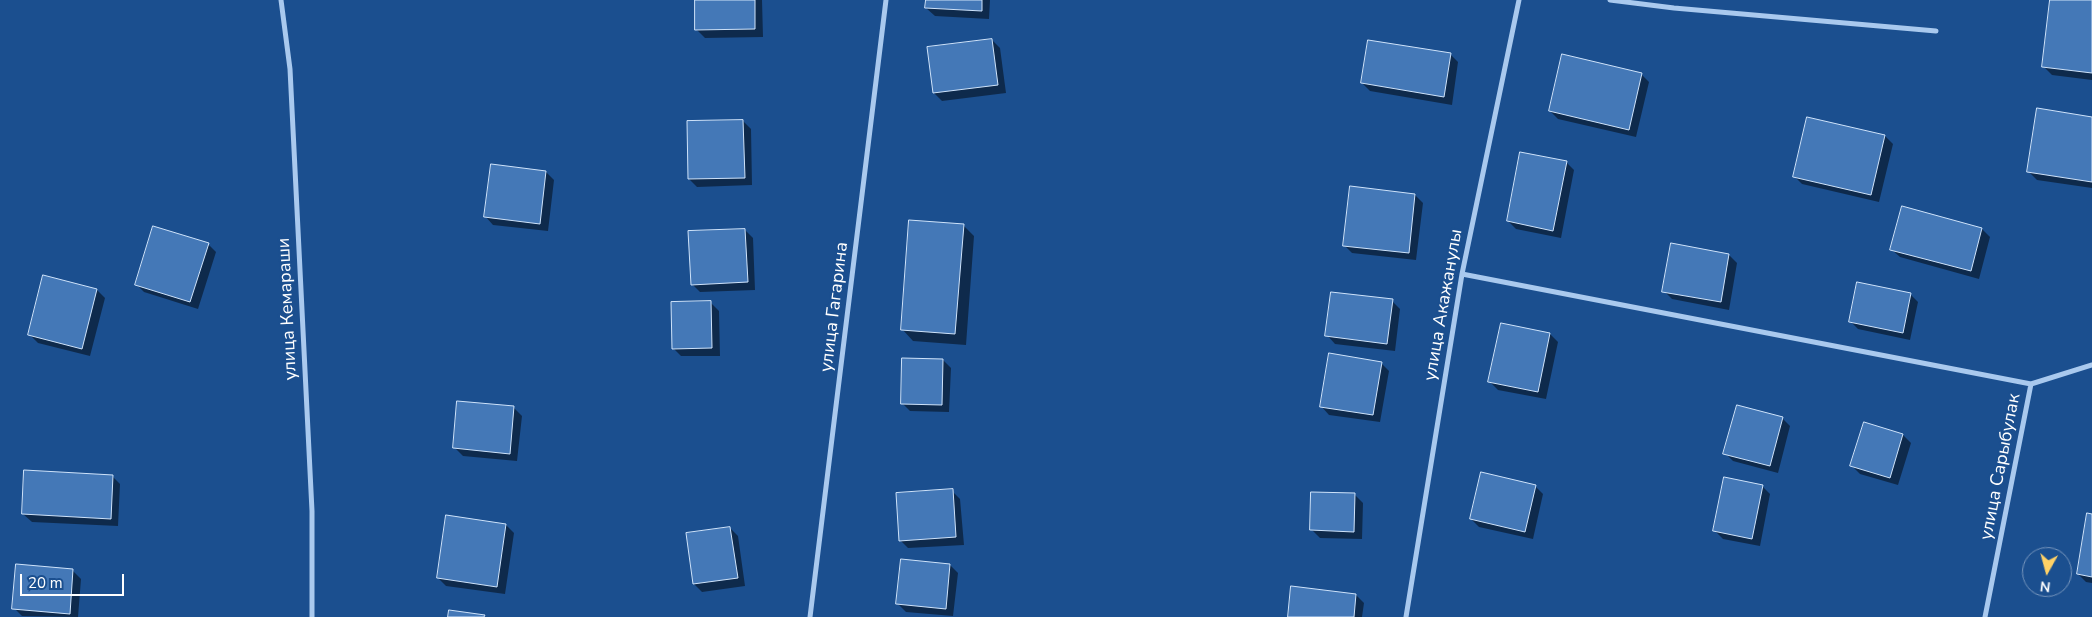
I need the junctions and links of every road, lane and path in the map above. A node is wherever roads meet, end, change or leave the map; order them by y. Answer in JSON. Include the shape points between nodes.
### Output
{"nodes":[{"id":1,"x":281,"y":0,"type":"edge"},
{"id":2,"x":886,"y":0,"type":"edge"},
{"id":3,"x":1519,"y":0,"type":"edge"},
{"id":4,"x":1610,"y":0,"type":"edge"},
{"id":5,"x":1936,"y":31,"type":"dead end"},
{"id":6,"x":1462,"y":274,"type":"junction"},
{"id":7,"x":2092,"y":365,"type":"edge"},
{"id":8,"x":2031,"y":384,"type":"junction"},
{"id":9,"x":312,"y":617,"type":"edge"},
{"id":10,"x":810,"y":617,"type":"edge"},
{"id":11,"x":1406,"y":617,"type":"edge"},
{"id":12,"x":1985,"y":617,"type":"edge"}],
"edges":[{"from":1,"to":9,"type":"street","name":"улица Кемараши","via":[[291,89],[311,502]]},
{"from":2,"to":10,"type":"street","name":"улица Гагарина"},
{"from":3,"to":6,"type":"street","name":"улица Акажанулы"},
{"from":4,"to":5,"type":"street"},
{"from":6,"to":8,"type":"street"},
{"from":6,"to":11,"type":"street","name":"улица Акажанулы"},
{"from":7,"to":8,"type":"street","name":"улица Сарыбулак"},
{"from":8,"to":12,"type":"street","name":"улица Сарыбулак"}]}
